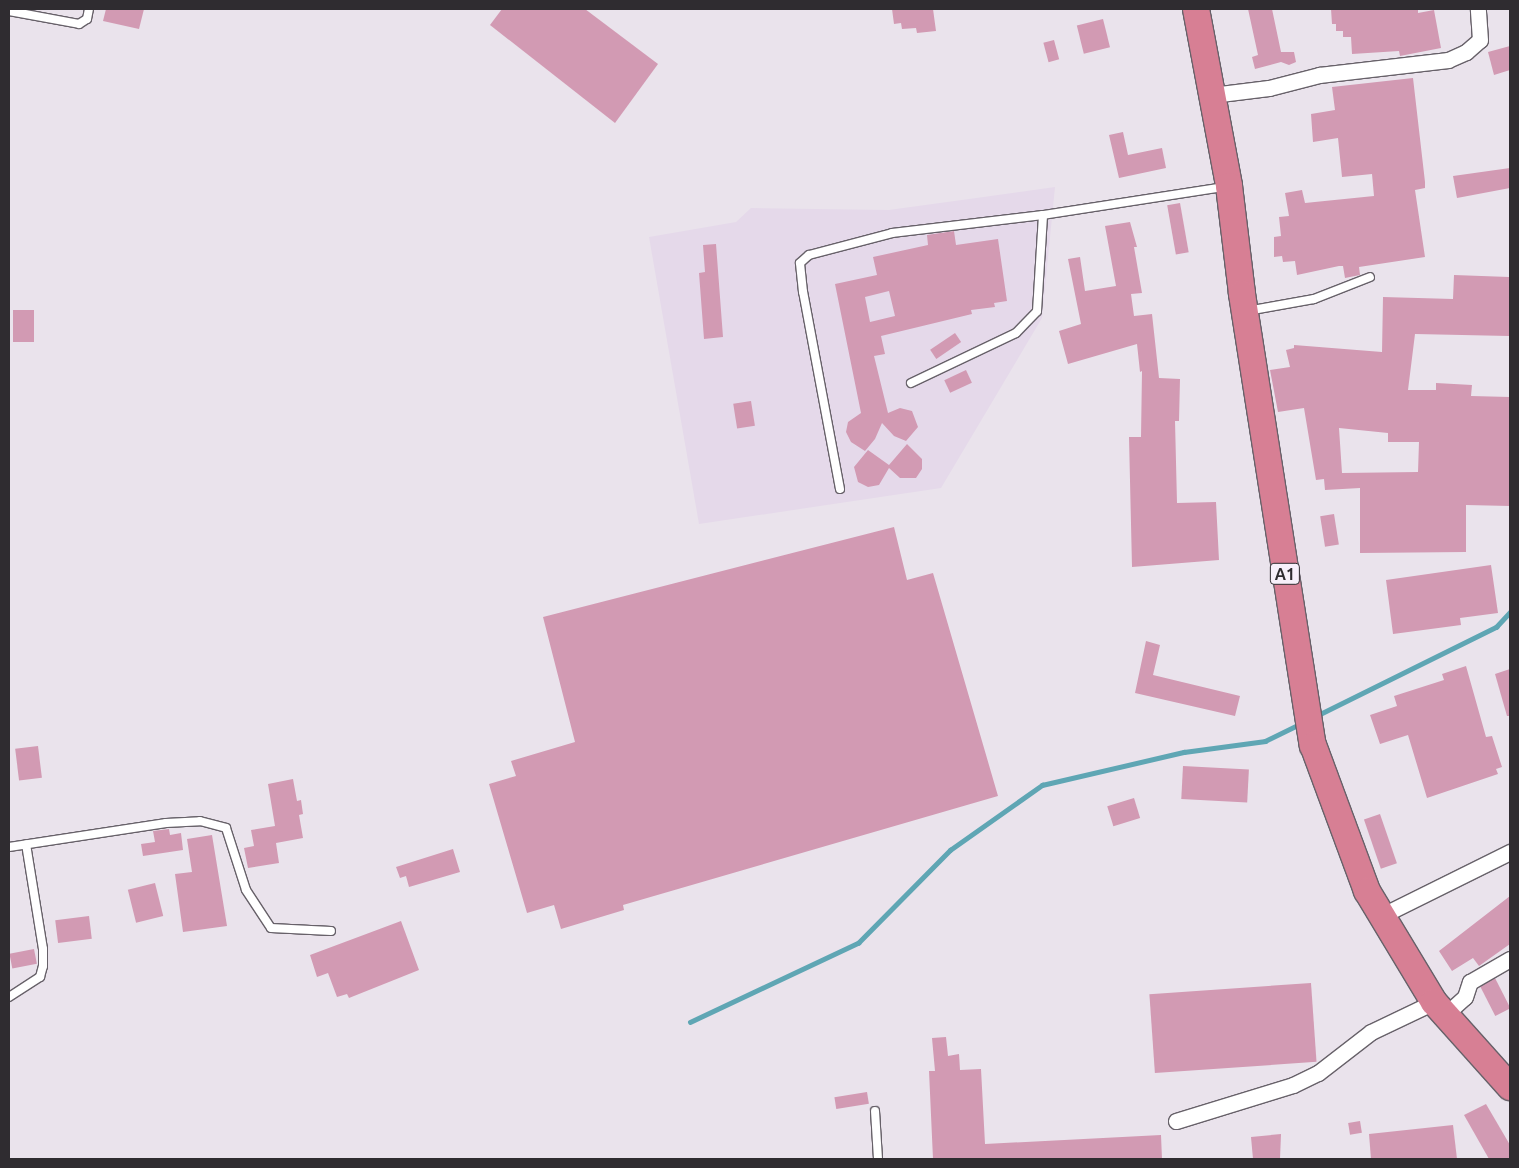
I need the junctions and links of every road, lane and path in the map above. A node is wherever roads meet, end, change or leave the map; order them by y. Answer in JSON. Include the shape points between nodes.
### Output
{"nodes":[{"id":1,"x":89,"y":9,"type":"edge"},
{"id":2,"x":1196,"y":9,"type":"edge"},
{"id":3,"x":1478,"y":9,"type":"edge"},
{"id":4,"x":9,"y":11,"type":"edge"},
{"id":5,"x":42,"y":13,"type":"edge"},
{"id":6,"x":1212,"y":95,"type":"junction"},
{"id":7,"x":1229,"y":186,"type":"junction"},
{"id":8,"x":1043,"y":216,"type":"junction"},
{"id":9,"x":1370,"y":277,"type":"dead end"},
{"id":10,"x":1245,"y":311,"type":"junction"},
{"id":11,"x":911,"y":383,"type":"dead end"},
{"id":12,"x":840,"y":489,"type":"dead end"},
{"id":13,"x":26,"y":844,"type":"junction"},
{"id":14,"x":9,"y":846,"type":"edge"},
{"id":15,"x":1510,"y":852,"type":"edge"},
{"id":16,"x":1383,"y":915,"type":"junction"},
{"id":17,"x":331,"y":931,"type":"dead end"},
{"id":18,"x":1510,"y":959,"type":"edge"},
{"id":19,"x":9,"y":997,"type":"edge"},
{"id":20,"x":1440,"y":1008,"type":"junction"},
{"id":21,"x":1510,"y":1087,"type":"edge"},
{"id":22,"x":874,"y":1111,"type":"dead end"},
{"id":23,"x":1176,"y":1121,"type":"dead end"},
{"id":24,"x":878,"y":1159,"type":"edge"}],
"edges":[{"from":1,"to":5,"type":"lane","via":[[87,18],[79,24]]},
{"from":2,"to":6,"type":"highway","number":"A1"},
{"from":3,"to":6,"type":"street","via":[[1480,40],[1466,52],[1448,60],[1319,75],[1269,88]]},
{"from":4,"to":5,"type":"lane"},
{"from":6,"to":7,"type":"highway","number":"A1"},
{"from":7,"to":8,"type":"lane"},
{"from":7,"to":10,"type":"highway","number":"A1"},
{"from":8,"to":11,"type":"lane","via":[[1037,311],[1016,333]]},
{"from":8,"to":12,"type":"lane","via":[[892,233],[809,256],[800,263]]},
{"from":9,"to":10,"type":"lane","via":[[1314,299]]},
{"from":10,"to":16,"type":"highway","number":"A1","via":[[1313,745],[1367,891]]},
{"from":13,"to":14,"type":"lane"},
{"from":13,"to":17,"type":"lane","via":[[166,823],[200,821],[226,828],[246,890],[271,928]]},
{"from":13,"to":19,"type":"lane","via":[[43,966],[40,977]]},
{"from":15,"to":16,"type":"street"},
{"from":16,"to":20,"type":"highway","number":"A1"},
{"from":18,"to":20,"type":"street","via":[[1470,982],[1465,997]]},
{"from":20,"to":21,"type":"highway","number":"A1"},
{"from":20,"to":23,"type":"street","via":[[1371,1032],[1318,1073],[1293,1085]]},
{"from":22,"to":24,"type":"lane"}]}
